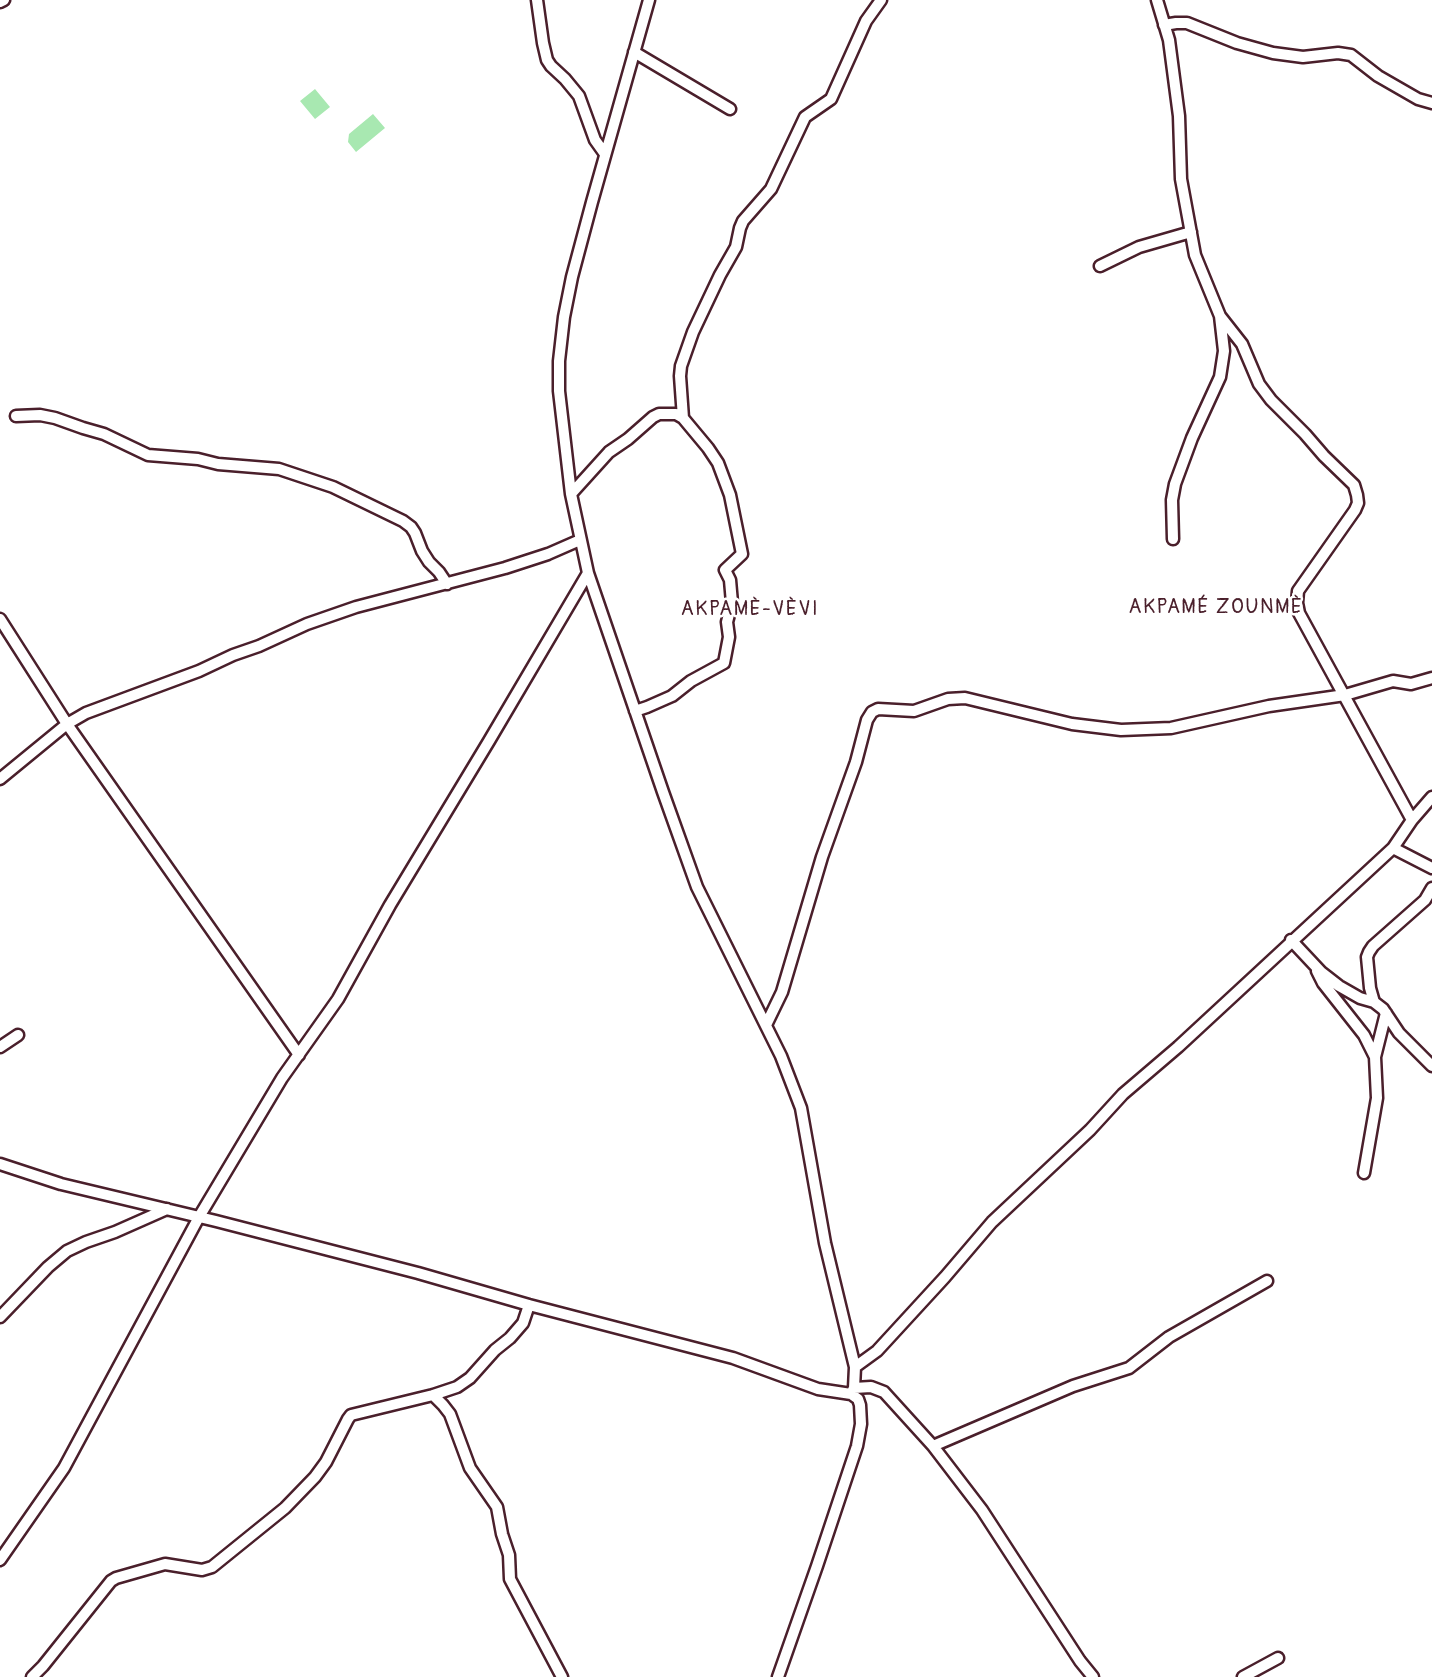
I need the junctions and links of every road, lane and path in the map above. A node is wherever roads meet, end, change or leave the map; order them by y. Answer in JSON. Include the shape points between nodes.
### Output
{"nodes":[{"id":1,"x":537,"y":0,"type":"edge"},
{"id":2,"x":649,"y":0,"type":"edge"},
{"id":3,"x":880,"y":0,"type":"edge"},
{"id":4,"x":1157,"y":0,"type":"edge"},
{"id":5,"x":1164,"y":25,"type":"junction"},
{"id":6,"x":634,"y":52,"type":"junction"},
{"id":7,"x":1432,"y":103,"type":"edge"},
{"id":8,"x":730,"y":109,"type":"dead end"},
{"id":9,"x":605,"y":154,"type":"junction"},
{"id":10,"x":1191,"y":232,"type":"junction"},
{"id":11,"x":1100,"y":266,"type":"dead end"},
{"id":12,"x":1220,"y":316,"type":"junction"},
{"id":13,"x":16,"y":416,"type":"dead end"},
{"id":14,"x":682,"y":418,"type":"junction"},
{"id":15,"x":571,"y":494,"type":"junction"},
{"id":16,"x":1173,"y":539,"type":"dead end"},
{"id":17,"x":580,"y":540,"type":"junction"},
{"id":18,"x":588,"y":573,"type":"junction"},
{"id":19,"x":447,"y":584,"type":"junction"},
{"id":20,"x":0,"y":619,"type":"edge"},
{"id":21,"x":1432,"y":678,"type":"edge"},
{"id":22,"x":1345,"y":694,"type":"junction"},
{"id":23,"x":635,"y":711,"type":"junction"},
{"id":24,"x":67,"y":724,"type":"junction"},
{"id":25,"x":3,"y":773,"type":"edge"},
{"id":26,"x":1432,"y":797,"type":"edge"},
{"id":27,"x":1412,"y":820,"type":"junction"},
{"id":28,"x":1393,"y":848,"type":"junction"},
{"id":29,"x":1432,"y":868,"type":"edge"},
{"id":30,"x":1432,"y":888,"type":"edge"},
{"id":31,"x":1291,"y":940,"type":"junction"},
{"id":32,"x":1314,"y":966,"type":"junction"},
{"id":33,"x":1374,"y":1002,"type":"junction"},
{"id":34,"x":1386,"y":1013,"type":"junction"},
{"id":35,"x":766,"y":1025,"type":"junction"},
{"id":36,"x":18,"y":1035,"type":"dead end"},
{"id":37,"x":0,"y":1047,"type":"edge"},
{"id":38,"x":298,"y":1055,"type":"junction"},
{"id":39,"x":1375,"y":1057,"type":"junction"},
{"id":40,"x":1432,"y":1066,"type":"edge"},
{"id":41,"x":0,"y":1164,"type":"edge"},
{"id":42,"x":1364,"y":1173,"type":"dead end"},
{"id":43,"x":167,"y":1209,"type":"junction"},
{"id":44,"x":199,"y":1217,"type":"junction"},
{"id":45,"x":1268,"y":1281,"type":"dead end"},
{"id":46,"x":530,"y":1305,"type":"junction"},
{"id":47,"x":0,"y":1317,"type":"edge"},
{"id":48,"x":855,"y":1367,"type":"junction"},
{"id":49,"x":852,"y":1391,"type":"junction"},
{"id":50,"x":433,"y":1395,"type":"junction"},
{"id":51,"x":933,"y":1446,"type":"junction"},
{"id":52,"x":0,"y":1560,"type":"edge"},
{"id":53,"x":1278,"y":1658,"type":"dead end"},
{"id":54,"x":32,"y":1677,"type":"edge"},
{"id":55,"x":562,"y":1677,"type":"edge"},
{"id":56,"x":778,"y":1677,"type":"edge"},
{"id":57,"x":1093,"y":1677,"type":"edge"},
{"id":58,"x":1243,"y":1677,"type":"edge"}],
"edges":[{"from":1,"to":9,"type":"street","via":[[547,60],[579,96],[595,140]]},
{"from":2,"to":6,"type":"street"},
{"from":3,"to":14,"type":"street","via":[[866,21],[831,99],[805,117],[771,189],[743,221],[736,247],[693,332],[681,366]]},
{"from":4,"to":5,"type":"street"},
{"from":5,"to":7,"type":"street","via":[[1187,23],[1237,43],[1304,57],[1351,55],[1378,76]]},
{"from":5,"to":10,"type":"street","via":[[1179,116],[1181,179]]},
{"from":6,"to":8,"type":"street"},
{"from":6,"to":9,"type":"street"},
{"from":9,"to":15,"type":"street","via":[[572,277],[559,361]]},
{"from":10,"to":11,"type":"street","via":[[1139,247]]},
{"from":10,"to":12,"type":"street","via":[[1195,255]]},
{"from":12,"to":16,"type":"street","via":[[1224,351],[1220,376],[1175,484]]},
{"from":12,"to":22,"type":"street","via":[[1242,344],[1265,392],[1354,485],[1358,495],[1355,510],[1298,591],[1297,603],[1302,620]]},
{"from":13,"to":19,"type":"street","via":[[55,418],[104,434],[148,455],[279,469],[333,487],[411,527]]},
{"from":14,"to":15,"type":"street","via":[[676,414],[652,417],[603,457]]},
{"from":14,"to":23,"type":"street","via":[[718,463],[734,510],[742,554],[725,570],[732,603],[727,622],[729,636],[724,663],[672,696]]},
{"from":15,"to":17,"type":"street"},
{"from":17,"to":18,"type":"street"},
{"from":17,"to":19,"type":"street","via":[[549,554]]},
{"from":18,"to":23,"type":"street"},
{"from":18,"to":38,"type":"street","via":[[390,904],[338,999]]},
{"from":19,"to":24,"type":"street","via":[[307,624],[199,671],[86,712]]},
{"from":20,"to":24,"type":"street"},
{"from":21,"to":22,"type":"street","via":[[1411,684],[1393,681]]},
{"from":22,"to":27,"type":"street"},
{"from":22,"to":35,"type":"street","via":[[1172,728],[1121,730],[1072,724],[965,698],[948,699],[914,711],[888,708],[872,712],[822,857],[782,992]]},
{"from":23,"to":35,"type":"street","via":[[697,887]]},
{"from":24,"to":25,"type":"street"},
{"from":24,"to":38,"type":"street"},
{"from":26,"to":27,"type":"street"},
{"from":27,"to":28,"type":"street"},
{"from":28,"to":29,"type":"street"},
{"from":28,"to":31,"type":"street"},
{"from":30,"to":33,"type":"street","via":[[1425,900],[1372,946],[1367,957]]},
{"from":31,"to":32,"type":"street"},
{"from":31,"to":48,"type":"street","via":[[1123,1094],[992,1222],[877,1351]]},
{"from":32,"to":33,"type":"street","via":[[1339,986]]},
{"from":32,"to":39,"type":"street","via":[[1364,1035]]},
{"from":33,"to":34,"type":"street"},
{"from":34,"to":39,"type":"street"},
{"from":34,"to":40,"type":"street","via":[[1399,1033]]},
{"from":35,"to":48,"type":"street","via":[[801,1108],[825,1243]]},
{"from":36,"to":37,"type":"street"},
{"from":38,"to":44,"type":"street"},
{"from":39,"to":42,"type":"street","via":[[1377,1098]]},
{"from":41,"to":43,"type":"street","via":[[61,1184]]},
{"from":43,"to":44,"type":"street"},
{"from":43,"to":47,"type":"street","via":[[67,1251]]},
{"from":44,"to":46,"type":"street"},
{"from":44,"to":52,"type":"street","via":[[64,1468]]},
{"from":45,"to":51,"type":"street","via":[[1169,1337],[1129,1368],[1073,1386]]},
{"from":46,"to":49,"type":"street","via":[[733,1358],[818,1389]]},
{"from":46,"to":50,"type":"street","via":[[523,1323],[470,1378]]},
{"from":48,"to":49,"type":"street"},
{"from":49,"to":51,"type":"street","via":[[871,1387],[884,1392]]},
{"from":49,"to":56,"type":"street","via":[[860,1406],[857,1446]]},
{"from":50,"to":54,"type":"street","via":[[351,1415],[315,1477],[285,1508],[212,1567],[202,1570],[165,1564],[111,1581]]},
{"from":50,"to":55,"type":"street","via":[[450,1414],[470,1468],[497,1507],[509,1555],[510,1579]]},
{"from":51,"to":57,"type":"street","via":[[982,1510]]},
{"from":53,"to":58,"type":"street"}]}
